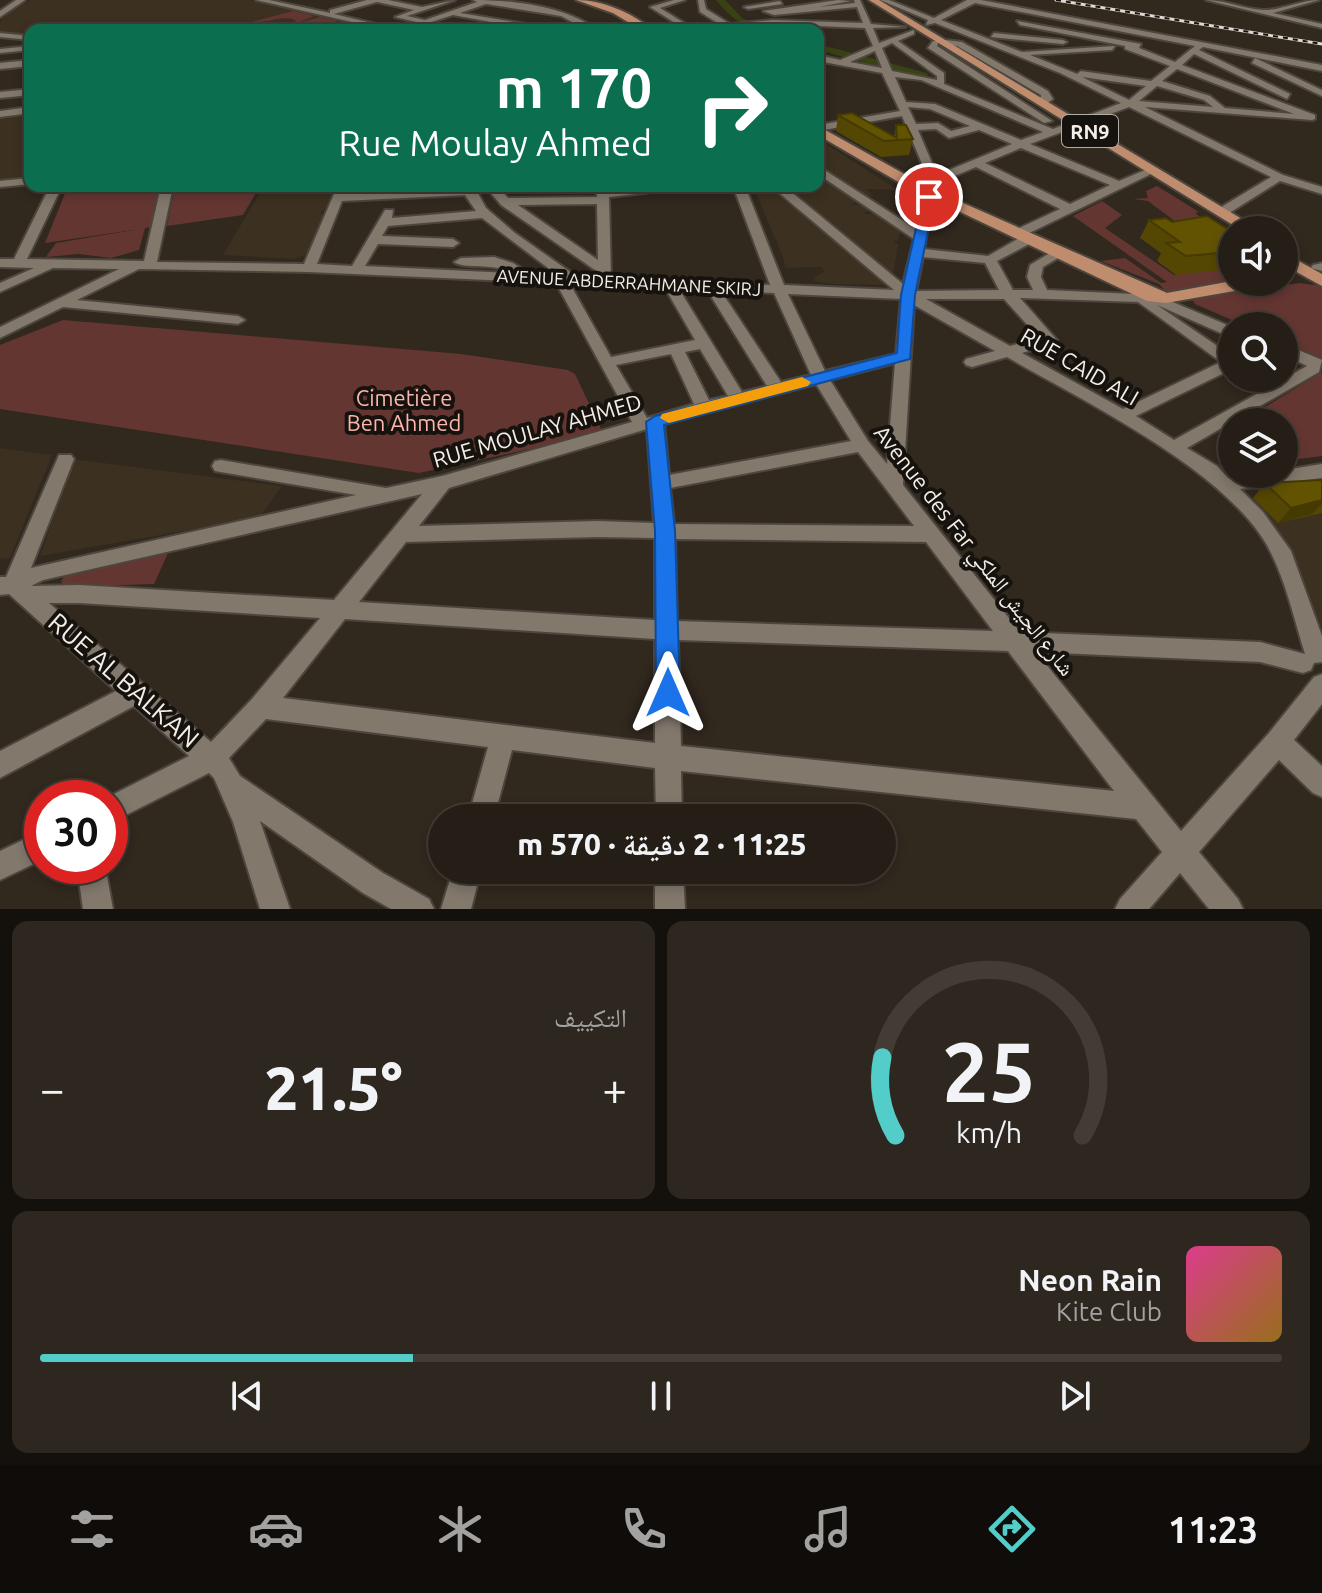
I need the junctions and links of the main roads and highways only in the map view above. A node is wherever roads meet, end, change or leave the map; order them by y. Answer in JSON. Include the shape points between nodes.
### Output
{"nodes":[{"id":1,"x":580,"y":0,"type":"edge"},
{"id":2,"x":587,"y":0,"type":"edge"},
{"id":3,"x":873,"y":0,"type":"edge"},
{"id":4,"x":856,"y":2,"type":"edge"},
{"id":5,"x":638,"y":24,"type":"edge"},
{"id":6,"x":645,"y":24,"type":"edge"},
{"id":7,"x":921,"y":30,"type":"junction"},
{"id":8,"x":1065,"y":128,"type":"junction"},
{"id":9,"x":824,"y":132,"type":"edge"},
{"id":10,"x":1229,"y":216,"type":"edge"},
{"id":11,"x":1218,"y":218,"type":"edge"},
{"id":12,"x":1298,"y":259,"type":"edge"},
{"id":13,"x":1316,"y":272,"type":"edge"},
{"id":14,"x":1218,"y":288,"type":"edge"}],
"edges":[{"from":1,"to":5,"type":"main road"},
{"from":2,"to":6,"type":"main road"},
{"from":3,"to":7,"type":"main road","number":"RN9"},
{"from":4,"to":7,"type":"main road","number":"RN9"},
{"from":7,"to":8,"type":"main road","number":"RN9"},
{"from":7,"to":8,"type":"main road","number":"RN9","via":[[1043,102]]},
{"from":8,"to":10,"type":"main road","number":"RN9"},
{"from":8,"to":11,"type":"main road","number":"RN9"},
{"from":9,"to":14,"type":"main road","name":"AVENUE ABDERRAHMANE SKIRJ","via":[[930,190],[1152,297]]},
{"from":12,"to":13,"type":"main road"}]}
